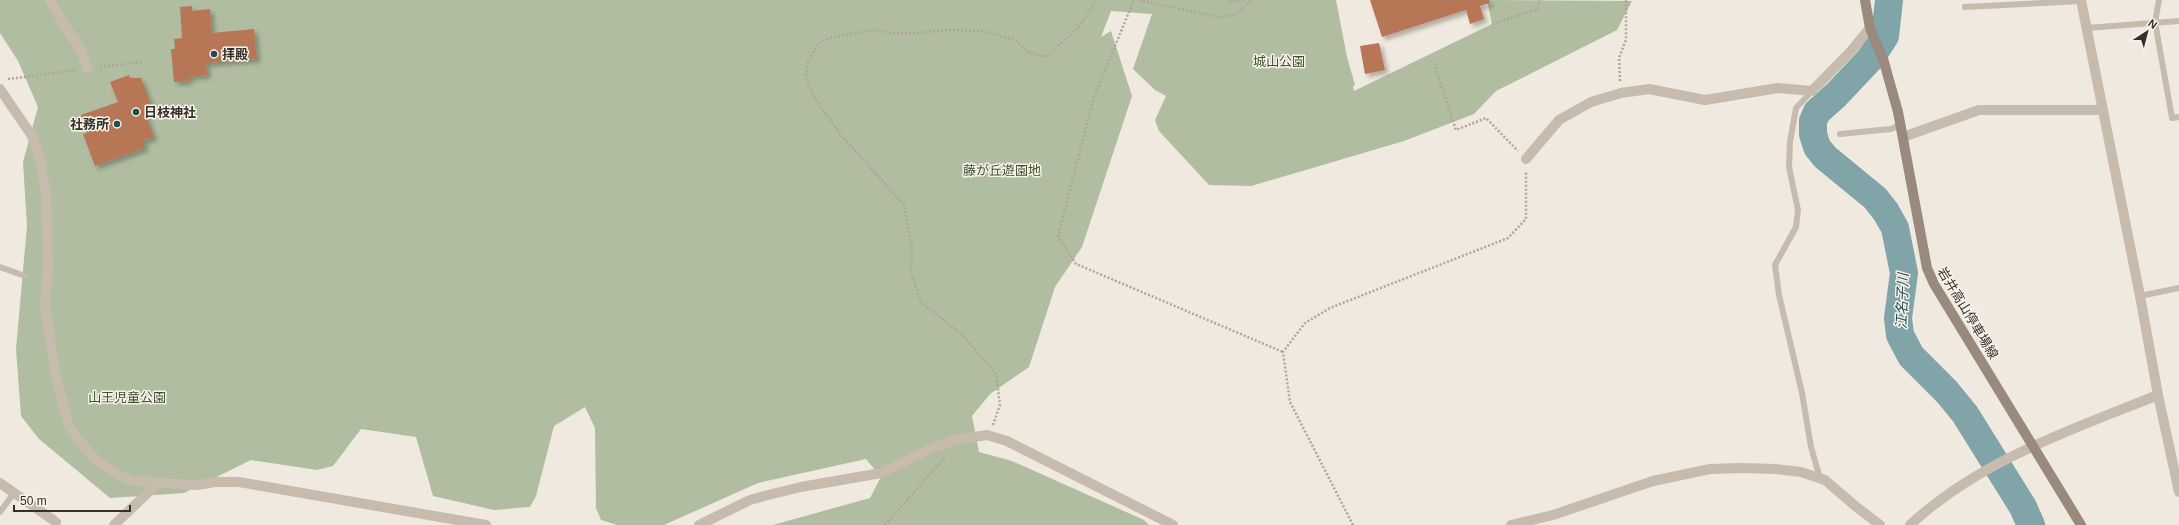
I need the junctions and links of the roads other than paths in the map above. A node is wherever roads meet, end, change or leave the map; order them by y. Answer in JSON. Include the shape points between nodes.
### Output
{"nodes":[{"id":1,"x":49,"y":0,"type":"edge"},
{"id":2,"x":1865,"y":0,"type":"edge"},
{"id":3,"x":2159,"y":0,"type":"edge"},
{"id":4,"x":2081,"y":1,"type":"edge"},
{"id":5,"x":1965,"y":7,"type":"dead end"},
{"id":6,"x":2179,"y":21,"type":"edge"},
{"id":7,"x":2155,"y":22,"type":"junction"},
{"id":8,"x":2087,"y":28,"type":"junction"},
{"id":9,"x":1871,"y":30,"type":"junction"},
{"id":10,"x":88,"y":69,"type":"road end"},
{"id":11,"x":0,"y":89,"type":"edge"},
{"id":12,"x":1812,"y":91,"type":"junction"},
{"id":13,"x":2103,"y":110,"type":"junction"},
{"id":14,"x":2179,"y":117,"type":"edge"},
{"id":15,"x":1900,"y":124,"type":"junction"},
{"id":16,"x":1840,"y":134,"type":"dead end"},
{"id":17,"x":1903,"y":137,"type":"junction"},
{"id":18,"x":1526,"y":160,"type":"road end"},
{"id":19,"x":0,"y":267,"type":"edge"},
{"id":20,"x":25,"y":276,"type":"dead end"},
{"id":21,"x":2179,"y":288,"type":"edge"},
{"id":22,"x":2140,"y":296,"type":"junction"},
{"id":23,"x":2158,"y":395,"type":"junction"},
{"id":24,"x":2032,"y":445,"type":"junction"},
{"id":25,"x":1820,"y":478,"type":"junction"},
{"id":26,"x":0,"y":483,"type":"edge"},
{"id":27,"x":158,"y":483,"type":"junction"},
{"id":28,"x":2179,"y":492,"type":"edge"},
{"id":29,"x":14,"y":493,"type":"junction"},
{"id":30,"x":0,"y":512,"type":"edge"},
{"id":31,"x":56,"y":522,"type":"dead end"},
{"id":32,"x":114,"y":525,"type":"edge"},
{"id":33,"x":486,"y":525,"type":"edge"},
{"id":34,"x":699,"y":525,"type":"edge"},
{"id":35,"x":1173,"y":525,"type":"edge"},
{"id":36,"x":1511,"y":525,"type":"edge"},
{"id":37,"x":1880,"y":525,"type":"edge"},
{"id":38,"x":1910,"y":525,"type":"edge"},
{"id":39,"x":2081,"y":525,"type":"edge"}],
"edges":[{"from":1,"to":10,"type":"street","via":[[80,49]]},
{"from":2,"to":9,"type":"main road","name":"岩井高山停車場線"},
{"from":3,"to":7,"type":"lane"},
{"from":4,"to":5,"type":"lane"},
{"from":4,"to":8,"type":"street"},
{"from":6,"to":7,"type":"lane"},
{"from":7,"to":8,"type":"lane"},
{"from":7,"to":14,"type":"lane","via":[[2172,118]]},
{"from":8,"to":13,"type":"street"},
{"from":9,"to":12,"type":"street"},
{"from":9,"to":15,"type":"main road","name":"岩井高山停車場線","via":[[1884,62]]},
{"from":11,"to":27,"type":"street","via":[[32,136],[40,158],[46,194],[47,222],[48,268],[45,304],[56,376],[69,426],[89,453],[119,475],[133,481]]},
{"from":12,"to":18,"type":"street","via":[[1778,88],[1705,100],[1649,89],[1621,93],[1591,102],[1559,120]]},
{"from":12,"to":25,"type":"lane","via":[[1796,108],[1790,142],[1789,167],[1798,210],[1796,227],[1775,264],[1779,295],[1802,393],[1811,447]]},
{"from":13,"to":17,"type":"street","via":[[1979,110]]},
{"from":13,"to":22,"type":"street"},
{"from":15,"to":16,"type":"lane","via":[[1892,129]]},
{"from":15,"to":17,"type":"main road","name":"岩井高山停車場線"},
{"from":17,"to":24,"type":"main road","name":"岩井高山停車場線","via":[[1927,268],[1934,284]]},
{"from":19,"to":20,"type":"lane"},
{"from":21,"to":22,"type":"lane"},
{"from":22,"to":23,"type":"street"},
{"from":23,"to":24,"type":"street"},
{"from":23,"to":28,"type":"street"},
{"from":24,"to":38,"type":"street","via":[[1978,475],[1924,512]]},
{"from":24,"to":39,"type":"main road","name":"岩井高山停車場線"},
{"from":25,"to":36,"type":"street","via":[[1801,472],[1776,469],[1710,468],[1653,481],[1553,515]]},
{"from":25,"to":37,"type":"street","via":[[1840,491]]},
{"from":26,"to":29,"type":"street"},
{"from":27,"to":32,"type":"street"},
{"from":27,"to":33,"type":"street","via":[[197,485],[239,482]]},
{"from":29,"to":30,"type":"lane"},
{"from":29,"to":31,"type":"street"},
{"from":34,"to":35,"type":"street","via":[[750,500],[800,487],[882,473],[954,440],[987,435],[1007,441]]}]}
